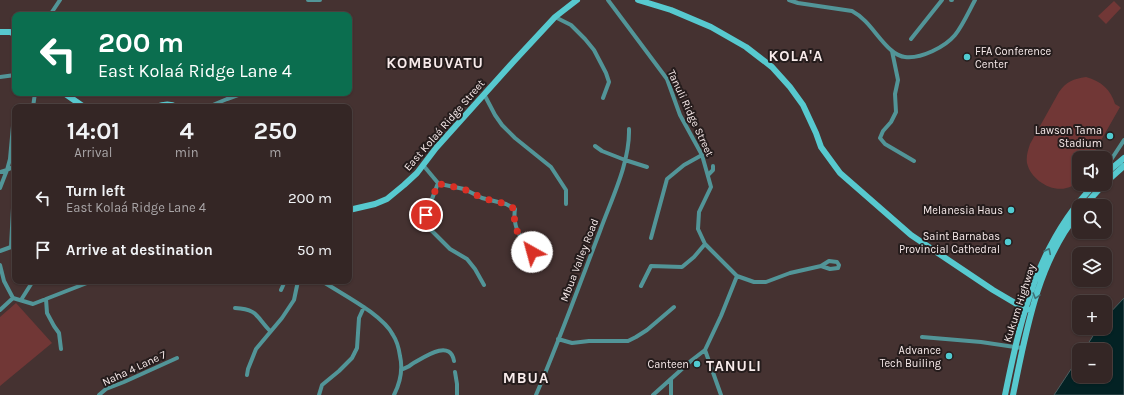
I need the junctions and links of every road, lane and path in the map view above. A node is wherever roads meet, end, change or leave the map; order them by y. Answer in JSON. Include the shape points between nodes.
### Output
{"nodes":[{"id":1,"x":60,"y":0,"type":"edge"},
{"id":2,"x":308,"y":0,"type":"edge"},
{"id":3,"x":320,"y":0,"type":"edge"},
{"id":4,"x":577,"y":0,"type":"edge"},
{"id":5,"x":608,"y":0,"type":"edge"},
{"id":6,"x":638,"y":0,"type":"edge"},
{"id":7,"x":790,"y":0,"type":"edge"},
{"id":8,"x":942,"y":0,"type":"edge"},
{"id":9,"x":975,"y":0,"type":"edge"},
{"id":10,"x":52,"y":12,"type":"edge"},
{"id":11,"x":555,"y":17,"type":"junction"},
{"id":12,"x":0,"y":32,"type":"edge"},
{"id":13,"x":12,"y":33,"type":"edge"},
{"id":14,"x":911,"y":39,"type":"dead end"},
{"id":15,"x":892,"y":51,"type":"junction"},
{"id":16,"x":12,"y":75,"type":"edge"},
{"id":17,"x":0,"y":76,"type":"edge"},
{"id":18,"x":484,"y":94,"type":"junction"},
{"id":19,"x":68,"y":96,"type":"edge"},
{"id":20,"x":235,"y":96,"type":"edge"},
{"id":21,"x":603,"y":98,"type":"dead end"},
{"id":22,"x":80,"y":104,"type":"edge"},
{"id":23,"x":215,"y":104,"type":"edge"},
{"id":24,"x":629,"y":129,"type":"dead end"},
{"id":25,"x":12,"y":137,"type":"edge"},
{"id":26,"x":1124,"y":140,"type":"edge"},
{"id":27,"x":595,"y":146,"type":"dead end"},
{"id":28,"x":702,"y":155,"type":"junction"},
{"id":29,"x":1112,"y":158,"type":"edge"},
{"id":30,"x":1124,"y":158,"type":"edge"},
{"id":31,"x":625,"y":160,"type":"junction"},
{"id":32,"x":914,"y":161,"type":"dead end"},
{"id":33,"x":423,"y":165,"type":"junction"},
{"id":34,"x":713,"y":166,"type":"dead end"},
{"id":35,"x":1124,"y":166,"type":"edge"},
{"id":36,"x":647,"y":167,"type":"dead end"},
{"id":37,"x":12,"y":168,"type":"edge"},
{"id":38,"x":1112,"y":168,"type":"edge"},
{"id":39,"x":7,"y":170,"type":"junction"},
{"id":40,"x":0,"y":172,"type":"edge"},
{"id":41,"x":708,"y":175,"type":"junction"},
{"id":42,"x":1112,"y":177,"type":"edge"},
{"id":43,"x":438,"y":183,"type":"junction"},
{"id":44,"x":0,"y":188,"type":"edge"},
{"id":45,"x":1088,"y":191,"type":"edge"},
{"id":46,"x":1098,"y":191,"type":"edge"},
{"id":47,"x":1091,"y":199,"type":"edge"},
{"id":48,"x":566,"y":204,"type":"dead end"},
{"id":49,"x":352,"y":209,"type":"edge"},
{"id":50,"x":1072,"y":222,"type":"edge"},
{"id":51,"x":12,"y":228,"type":"edge"},
{"id":52,"x":651,"y":238,"type":"dead end"},
{"id":53,"x":704,"y":244,"type":"junction"},
{"id":54,"x":0,"y":251,"type":"edge"},
{"id":55,"x":533,"y":253,"type":"dead end"},
{"id":56,"x":0,"y":265,"type":"edge"},
{"id":57,"x":821,"y":266,"type":"dead end"},
{"id":58,"x":737,"y":276,"type":"junction"},
{"id":59,"x":31,"y":284,"type":"edge"},
{"id":60,"x":84,"y":284,"type":"edge"},
{"id":61,"x":283,"y":284,"type":"edge"},
{"id":62,"x":297,"y":284,"type":"edge"},
{"id":63,"x":327,"y":284,"type":"edge"},
{"id":64,"x":484,"y":285,"type":"dead end"},
{"id":65,"x":641,"y":286,"type":"dead end"},
{"id":66,"x":281,"y":290,"type":"dead end"},
{"id":67,"x":13,"y":298,"type":"junction"},
{"id":68,"x":46,"y":299,"type":"junction"},
{"id":69,"x":21,"y":300,"type":"junction"},
{"id":70,"x":364,"y":307,"type":"junction"},
{"id":71,"x":674,"y":307,"type":"dead end"},
{"id":72,"x":235,"y":308,"type":"dead end"},
{"id":73,"x":1025,"y":309,"type":"junction"},
{"id":74,"x":0,"y":310,"type":"edge"},
{"id":75,"x":1032,"y":310,"type":"junction"},
{"id":76,"x":270,"y":331,"type":"junction"},
{"id":77,"x":922,"y":337,"type":"dead end"},
{"id":78,"x":558,"y":339,"type":"junction"},
{"id":79,"x":1015,"y":347,"type":"junction"},
{"id":80,"x":1022,"y":348,"type":"junction"},
{"id":81,"x":61,"y":349,"type":"dead end"},
{"id":82,"x":705,"y":350,"type":"junction"},
{"id":83,"x":176,"y":358,"type":"dead end"},
{"id":84,"x":454,"y":361,"type":"dead end"},
{"id":85,"x":401,"y":370,"type":"junction"},
{"id":86,"x":455,"y":372,"type":"dead end"},
{"id":87,"x":247,"y":375,"type":"dead end"},
{"id":88,"x":671,"y":378,"type":"junction"},
{"id":89,"x":99,"y":395,"type":"edge"},
{"id":90,"x":319,"y":395,"type":"edge"},
{"id":91,"x":395,"y":395,"type":"edge"},
{"id":92,"x":457,"y":395,"type":"edge"},
{"id":93,"x":536,"y":395,"type":"edge"},
{"id":94,"x":653,"y":395,"type":"edge"},
{"id":95,"x":671,"y":395,"type":"edge"},
{"id":96,"x":721,"y":395,"type":"edge"},
{"id":97,"x":1005,"y":395,"type":"edge"},
{"id":98,"x":1013,"y":395,"type":"edge"}],
"edges":[{"from":1,"to":10,"type":"street"},
{"from":2,"to":3,"type":"street"},
{"from":4,"to":11,"type":"street","name":"East Kolaá Ridge Street"},
{"from":5,"to":28,"type":"street","name":"Tanuli Ridge Street","via":[[667,79],[680,115]]},
{"from":6,"to":73,"type":"street","via":[[671,10],[711,27],[746,47],[772,67],[803,105],[821,146],[840,173],[911,235]]},
{"from":7,"to":15,"type":"street","via":[[859,15]]},
{"from":8,"to":14,"type":"street"},
{"from":9,"to":15,"type":"street","via":[[955,34],[934,50],[918,56],[904,57]]},
{"from":11,"to":18,"type":"street","name":"East Kolaá Ridge Street"},
{"from":11,"to":21,"type":"street","via":[[571,25],[586,38],[594,50],[608,82]]},
{"from":12,"to":13,"type":"street"},
{"from":15,"to":32,"type":"street","via":[[898,80],[895,94],[896,112],[880,138],[885,144]]},
{"from":16,"to":17,"type":"street"},
{"from":18,"to":33,"type":"street","name":"East Kolaá Ridge Street"},
{"from":18,"to":48,"type":"street","via":[[502,125],[514,138],[551,167],[566,190]]},
{"from":19,"to":22,"type":"street"},
{"from":20,"to":23,"type":"street"},
{"from":24,"to":31,"type":"street","name":"Mbua Valley Road"},
{"from":25,"to":39,"type":"street"},
{"from":26,"to":29,"type":"street"},
{"from":27,"to":31,"type":"street"},
{"from":28,"to":41,"type":"street","name":"Tanuli Ridge Street"},
{"from":28,"to":52,"type":"street","via":[[667,179]]},
{"from":30,"to":38,"type":"street"},
{"from":31,"to":36,"type":"street"},
{"from":31,"to":78,"type":"street","name":"Mbua Valley Road"},
{"from":33,"to":43,"type":"street"},
{"from":33,"to":49,"type":"street","name":"East Kolaá Ridge Street","via":[[387,199]]},
{"from":34,"to":41,"type":"street"},
{"from":35,"to":42,"type":"street"},
{"from":37,"to":39,"type":"street"},
{"from":39,"to":40,"type":"street"},
{"from":39,"to":44,"type":"street"},
{"from":41,"to":53,"type":"street","name":"Tanuli Ridge Street","via":[[711,187],[699,212],[698,229]]},
{"from":43,"to":55,"type":"street","via":[[464,189],[515,209],[516,229],[527,248]]},
{"from":43,"to":64,"type":"street","via":[[425,224],[450,249],[467,259]]},
{"from":73,"to":45,"type":"street","name":"Kukum Highway","one_way":true,"via":[[1053,239],[1074,206]]},
{"from":46,"to":47,"type":"street"},
{"from":50,"to":75,"type":"street","name":"Kukum Highway","one_way":true,"via":[[1051,258]]},
{"from":51,"to":54,"type":"street","via":[[11,247]]},
{"from":53,"to":58,"type":"street","name":"Tanuli Ridge Street"},
{"from":53,"to":65,"type":"street","via":[[682,267],[652,266]]},
{"from":56,"to":67,"type":"street","via":[[4,281]]},
{"from":57,"to":58,"type":"street","via":[[766,282],[754,282]]},
{"from":58,"to":82,"type":"street"},
{"from":59,"to":69,"type":"street"},
{"from":60,"to":68,"type":"street"},
{"from":61,"to":66,"type":"street"},
{"from":62,"to":76,"type":"street","via":[[294,300]]},
{"from":63,"to":70,"type":"street"},
{"from":67,"to":69,"type":"street"},
{"from":67,"to":74,"type":"street"},
{"from":68,"to":69,"type":"street","via":[[32,304]]},
{"from":68,"to":81,"type":"street","via":[[47,313],[60,333]]},
{"from":70,"to":85,"type":"street","via":[[381,320],[394,336]]},
{"from":70,"to":90,"type":"street","via":[[359,318],[357,348],[352,358],[322,385]]},
{"from":71,"to":78,"type":"street","via":[[647,330],[628,341],[572,343]]},
{"from":72,"to":76,"type":"street","via":[[252,311]]},
{"from":73,"to":75,"type":"street"},
{"from":73,"to":79,"type":"street","name":"Kukum Highway"},
{"from":75,"to":80,"type":"street","name":"Kukum Highway"},
{"from":76,"to":87,"type":"street","via":[[256,349]]},
{"from":77,"to":79,"type":"street"},
{"from":78,"to":93,"type":"street","name":"Mbua Valley Road"},
{"from":79,"to":80,"type":"street"},
{"from":79,"to":97,"type":"street","name":"Kukum Highway"},
{"from":80,"to":98,"type":"street","name":"Kukum Highway"},
{"from":82,"to":88,"type":"street"},
{"from":82,"to":96,"type":"street"},
{"from":83,"to":89,"type":"street","name":"Naha 4 Lane 7","via":[[106,389]]},
{"from":84,"to":85,"type":"street","via":[[453,355],[441,350]]},
{"from":85,"to":91,"type":"street"},
{"from":86,"to":92,"type":"street"},
{"from":88,"to":94,"type":"street"},
{"from":88,"to":95,"type":"street"}]}
